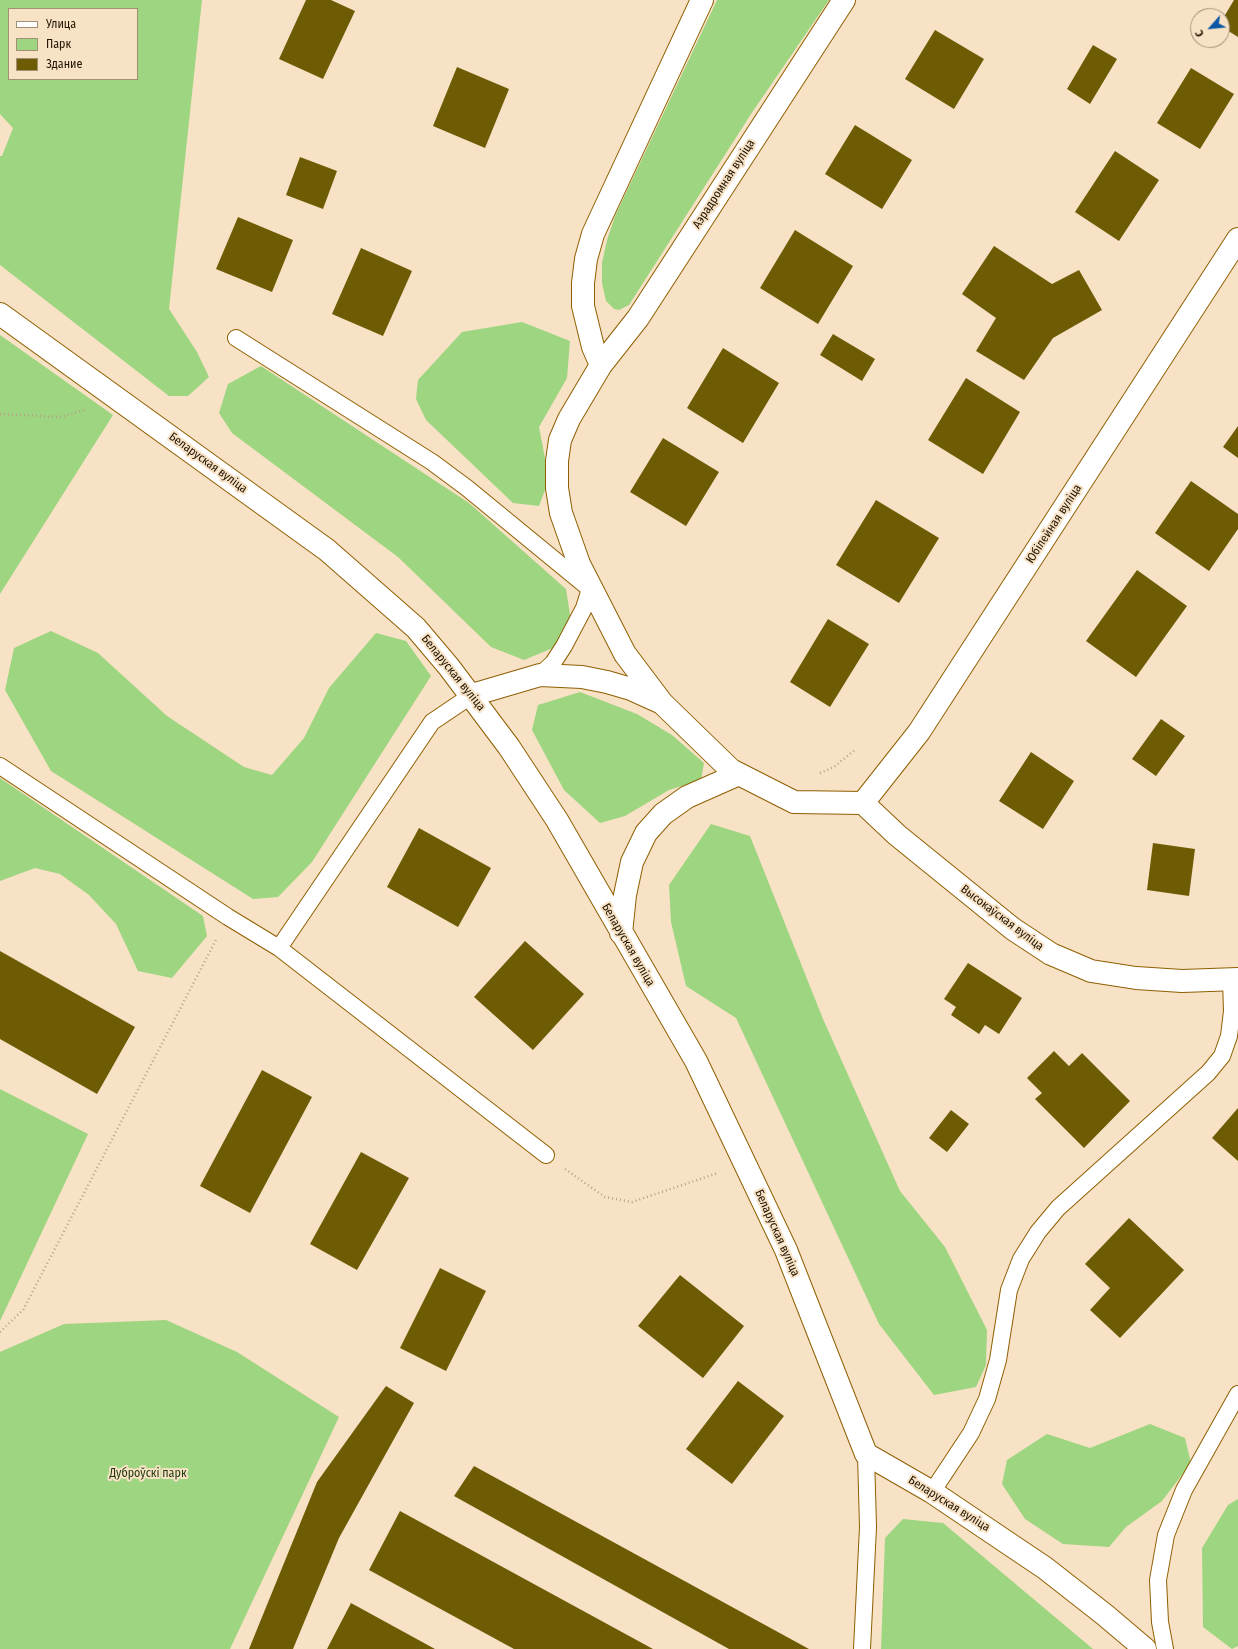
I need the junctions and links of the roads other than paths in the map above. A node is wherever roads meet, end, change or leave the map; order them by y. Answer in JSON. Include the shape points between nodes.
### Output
{"nodes":[{"id":1,"x":702,"y":0,"type":"edge"},
{"id":2,"x":844,"y":0,"type":"edge"},
{"id":3,"x":1238,"y":239,"type":"edge"},
{"id":4,"x":0,"y":314,"type":"edge"},
{"id":5,"x":236,"y":338,"type":"dead end"},
{"id":6,"x":601,"y":364,"type":"junction"},
{"id":7,"x":590,"y":589,"type":"junction"},
{"id":8,"x":540,"y":675,"type":"junction"},
{"id":9,"x":472,"y":695,"type":"junction"},
{"id":10,"x":662,"y":703,"type":"junction"},
{"id":11,"x":0,"y":766,"type":"edge"},
{"id":12,"x":739,"y":774,"type":"junction"},
{"id":13,"x":863,"y":803,"type":"junction"},
{"id":14,"x":621,"y":934,"type":"junction"},
{"id":15,"x":279,"y":948,"type":"junction"},
{"id":16,"x":1234,"y":980,"type":"edge"},
{"id":17,"x":546,"y":1155,"type":"road end"},
{"id":18,"x":1238,"y":1394,"type":"edge"},
{"id":19,"x":866,"y":1454,"type":"junction"},
{"id":20,"x":932,"y":1492,"type":"junction"},
{"id":21,"x":862,"y":1649,"type":"edge"},
{"id":22,"x":1145,"y":1649,"type":"edge"},
{"id":23,"x":1165,"y":1649,"type":"edge"}],
"edges":[{"from":1,"to":6,"type":"street","via":[[591,240],[583,283],[584,306],[593,347]]},
{"from":2,"to":6,"type":"street","name":"Аэрадромная вуліца","via":[[638,318]]},
{"from":3,"to":13,"type":"street","name":"Юбілейная вуліца","via":[[919,732]]},
{"from":4,"to":9,"type":"street","name":"Беларуская вуліца","via":[[327,550],[416,628]]},
{"from":5,"to":7,"type":"lane","via":[[432,462]]},
{"from":6,"to":7,"type":"street","name":"Аэрадромная вуліца","via":[[569,419],[560,440],[557,462],[557,488],[561,513],[571,545]]},
{"from":7,"to":8,"type":"lane","via":[[584,608],[564,646],[553,663]]},
{"from":7,"to":10,"type":"street","name":"Аэрадромная вуліца","via":[[625,654]]},
{"from":8,"to":9,"type":"street"},
{"from":8,"to":10,"type":"street","via":[[582,677],[607,682],[631,689]]},
{"from":9,"to":14,"type":"street","name":"Беларуская вуліца","via":[[557,820]]},
{"from":9,"to":15,"type":"lane","via":[[432,722]]},
{"from":10,"to":12,"type":"street","via":[[731,770]]},
{"from":11,"to":15,"type":"lane"},
{"from":12,"to":13,"type":"street","via":[[794,802]]},
{"from":12,"to":14,"type":"street","via":[[688,796],[663,814],[646,833],[632,862]]},
{"from":13,"to":16,"type":"street","name":"Высокаўская вуліца","via":[[897,835],[1013,929],[1051,954],[1091,971],[1136,978],[1182,981]]},
{"from":14,"to":19,"type":"street","name":"Беларуская вуліца","via":[[696,1061],[786,1250]]},
{"from":15,"to":17,"type":"lane"},
{"from":16,"to":20,"type":"lane","via":[[1229,1036],[1222,1056],[1187,1093],[1058,1208],[1038,1232],[1021,1259],[1009,1290],[998,1360],[987,1399],[971,1433]]},
{"from":18,"to":23,"type":"lane","via":[[1184,1490],[1166,1535],[1158,1580],[1160,1622]]},
{"from":19,"to":20,"type":"street","name":"Беларуская вуліца"},
{"from":19,"to":21,"type":"lane","via":[[868,1528]]},
{"from":20,"to":22,"type":"street","name":"Беларуская вуліца","via":[[1046,1568]]}]}
